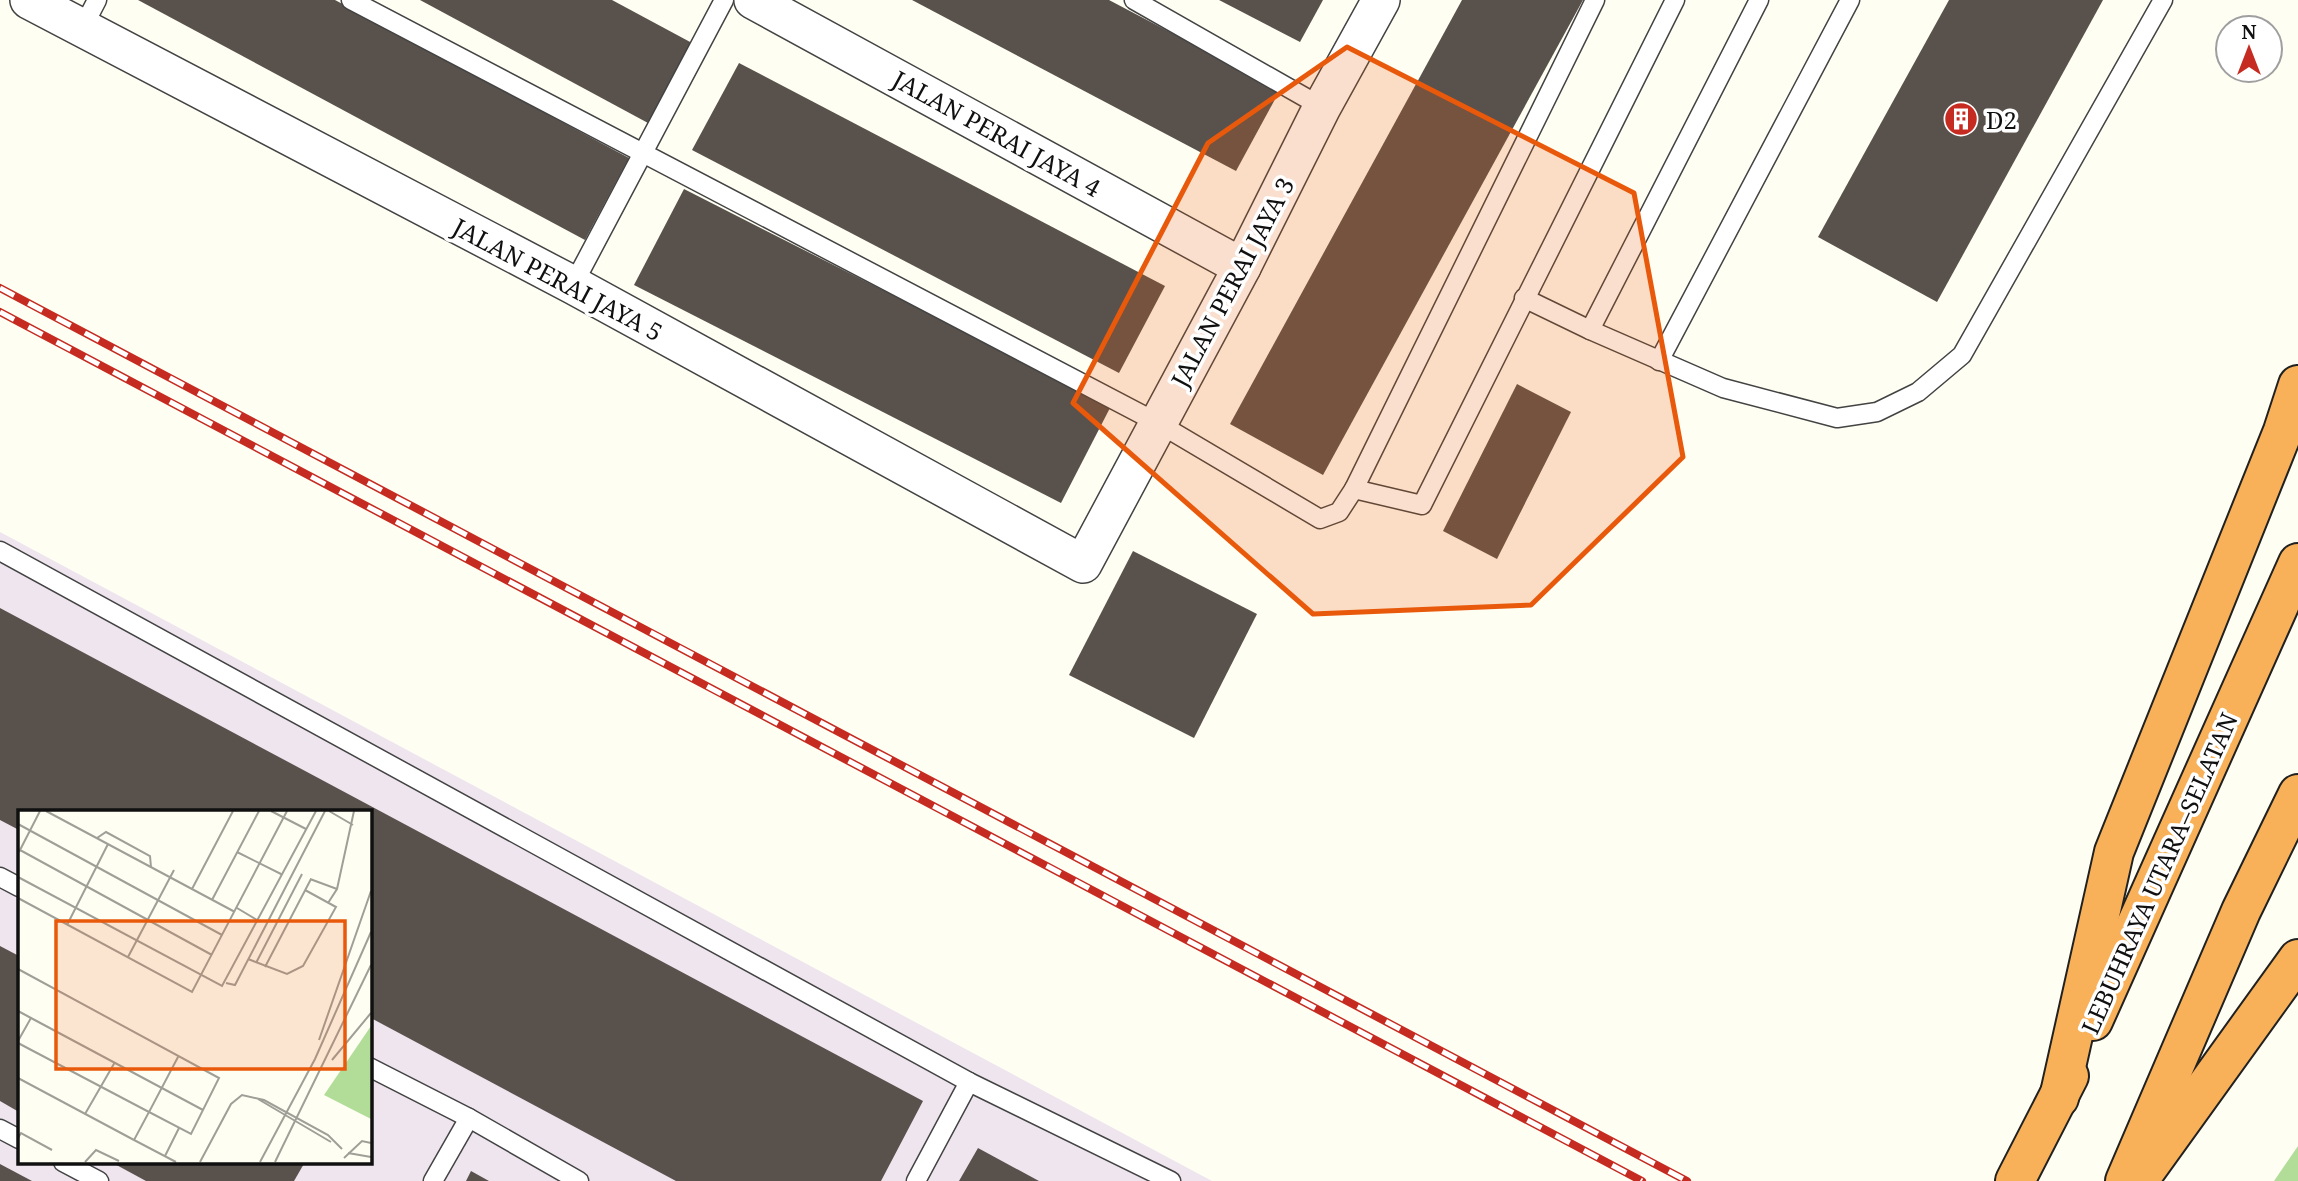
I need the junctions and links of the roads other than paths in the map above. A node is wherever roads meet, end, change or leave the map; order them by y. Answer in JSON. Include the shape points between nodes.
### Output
{"nodes":[{"id":1,"x":29,"y":0,"type":"edge"},
{"id":2,"x":351,"y":0,"type":"edge"},
{"id":3,"x":724,"y":0,"type":"edge"},
{"id":4,"x":753,"y":0,"type":"edge"},
{"id":5,"x":1134,"y":0,"type":"edge"},
{"id":6,"x":1381,"y":0,"type":"edge"},
{"id":7,"x":1595,"y":0,"type":"edge"},
{"id":8,"x":1675,"y":0,"type":"edge"},
{"id":9,"x":1759,"y":0,"type":"edge"},
{"id":10,"x":1850,"y":0,"type":"edge"},
{"id":11,"x":2163,"y":0,"type":"edge"},
{"id":12,"x":90,"y":15,"type":"edge"},
{"id":13,"x":1322,"y":107,"type":"junction"},
{"id":14,"x":644,"y":153,"type":"junction"},
{"id":15,"x":1242,"y":267,"type":"junction"},
{"id":16,"x":573,"y":285,"type":"junction"},
{"id":17,"x":1524,"y":298,"type":"junction"},
{"id":18,"x":1590,"y":330,"type":"junction"},
{"id":19,"x":1659,"y":361,"type":"junction"},
{"id":20,"x":2298,"y":385,"type":"edge"},
{"id":21,"x":1157,"y":423,"type":"junction"},
{"id":22,"x":1354,"y":489,"type":"junction"},
{"id":23,"x":0,"y":551,"type":"edge"},
{"id":24,"x":2298,"y":563,"type":"edge"},
{"id":25,"x":1083,"y":564,"type":"joint"},
{"id":26,"x":2298,"y":794,"type":"edge"},
{"id":27,"x":0,"y":877,"type":"edge"},
{"id":28,"x":18,"y":886,"type":"edge"},
{"id":29,"x":2298,"y":959,"type":"edge"},
{"id":30,"x":371,"y":1068,"type":"edge"},
{"id":31,"x":969,"y":1082,"type":"junction"},
{"id":32,"x":2059,"y":1098,"type":"junction"},
{"id":33,"x":470,"y":1118,"type":"junction"},
{"id":34,"x":0,"y":1129,"type":"edge"},
{"id":35,"x":18,"y":1138,"type":"edge"},
{"id":36,"x":67,"y":1164,"type":"edge"},
{"id":37,"x":99,"y":1181,"type":"edge"},
{"id":38,"x":433,"y":1181,"type":"edge"},
{"id":39,"x":579,"y":1181,"type":"edge"},
{"id":40,"x":916,"y":1181,"type":"edge"},
{"id":41,"x":1171,"y":1181,"type":"edge"},
{"id":42,"x":2015,"y":1181,"type":"edge"},
{"id":43,"x":2125,"y":1181,"type":"edge"},
{"id":44,"x":2139,"y":1181,"type":"edge"}],
"edges":[{"from":1,"to":12,"type":"street","name":"JALAN PERAI JAYA 5"},
{"from":2,"to":14,"type":"lane"},
{"from":3,"to":14,"type":"lane"},
{"from":4,"to":15,"type":"street","name":"JALAN PERAI JAYA 4"},
{"from":5,"to":13,"type":"lane"},
{"from":6,"to":13,"type":"street","name":"JALAN PERAI JAYA 3"},
{"from":7,"to":22,"type":"lane"},
{"from":8,"to":17,"type":"lane"},
{"from":9,"to":18,"type":"lane"},
{"from":10,"to":19,"type":"lane"},
{"from":11,"to":19,"type":"lane","via":[[1962,355],[1918,392],[1877,412],[1838,418],[1723,388]]},
{"from":12,"to":16,"type":"street","name":"JALAN PERAI JAYA 5"},
{"from":13,"to":15,"type":"street","name":"JALAN PERAI JAYA 3"},
{"from":14,"to":16,"type":"lane"},
{"from":14,"to":21,"type":"lane"},
{"from":15,"to":21,"type":"street","name":"JALAN PERAI JAYA 3"},
{"from":16,"to":25,"type":"street","name":"JALAN PERAI JAYA 5"},
{"from":17,"to":18,"type":"lane"},
{"from":17,"to":22,"type":"lane","via":[[1422,505]]},
{"from":18,"to":19,"type":"lane"},
{"from":20,"to":32,"type":"highway","via":[[2114,852]]},
{"from":21,"to":22,"type":"lane","via":[[1320,519],[1339,512]]},
{"from":21,"to":25,"type":"street","name":"JALAN PERAI JAYA 3"},
{"from":23,"to":31,"type":"lane"},
{"from":24,"to":32,"type":"highway","name":"LEBUHRAYA UTARA–SELATAN"},
{"from":26,"to":43,"type":"highway","via":[[2241,912]]},
{"from":27,"to":28,"type":"lane"},
{"from":29,"to":44,"type":"highway"},
{"from":30,"to":33,"type":"lane"},
{"from":31,"to":40,"type":"lane"},
{"from":31,"to":41,"type":"lane"},
{"from":32,"to":42,"type":"highway","name":"LEBUHRAYA UTARA–SELATAN"},
{"from":33,"to":38,"type":"lane"},
{"from":33,"to":39,"type":"lane"},
{"from":34,"to":35,"type":"lane"},
{"from":36,"to":37,"type":"lane"}]}
